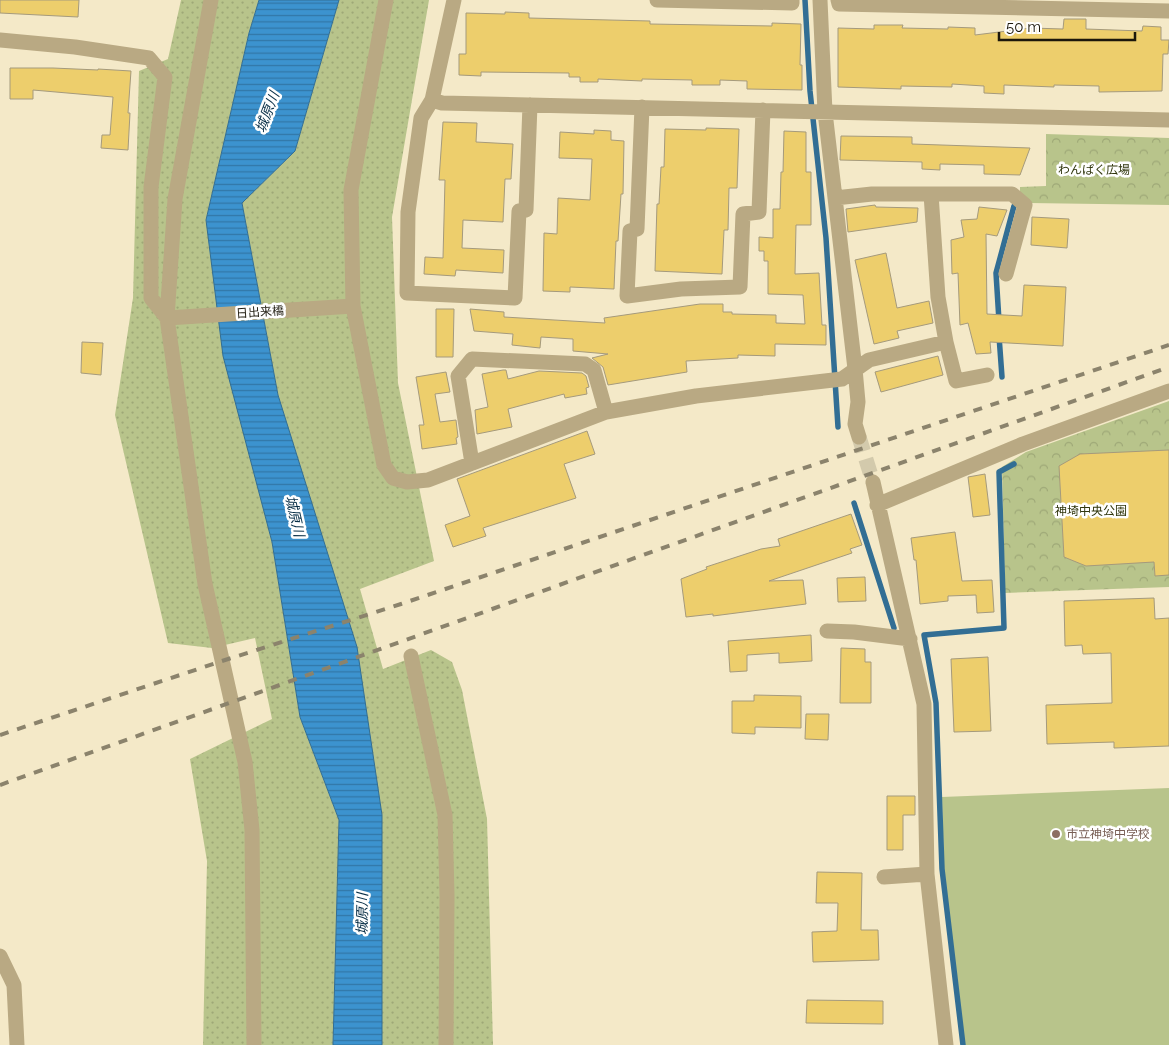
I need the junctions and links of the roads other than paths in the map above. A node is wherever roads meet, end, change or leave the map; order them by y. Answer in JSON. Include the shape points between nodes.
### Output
{"nodes":[{"id":1,"x":211,"y":0,"type":"edge"},
{"id":2,"x":386,"y":0,"type":"edge"},
{"id":3,"x":454,"y":0,"type":"edge"},
{"id":4,"x":657,"y":0,"type":"edge"},
{"id":5,"x":792,"y":0,"type":"edge"},
{"id":6,"x":820,"y":0,"type":"edge"},
{"id":7,"x":838,"y":0,"type":"edge"},
{"id":8,"x":1169,"y":11,"type":"edge"},
{"id":9,"x":0,"y":40,"type":"edge"},
{"id":10,"x":432,"y":100,"type":"junction"},
{"id":11,"x":530,"y":105,"type":"junction"},
{"id":12,"x":642,"y":107,"type":"junction"},
{"id":13,"x":763,"y":110,"type":"junction"},
{"id":14,"x":816,"y":112,"type":"junction"},
{"id":15,"x":1169,"y":120,"type":"edge"},
{"id":16,"x":931,"y":194,"type":"junction"},
{"id":17,"x":835,"y":198,"type":"junction"},
{"id":18,"x":1006,"y":274,"type":"dead end"},
{"id":19,"x":353,"y":306,"type":"junction"},
{"id":20,"x":167,"y":318,"type":"junction"},
{"id":21,"x":946,"y":342,"type":"junction"},
{"id":22,"x":855,"y":369,"type":"junction"},
{"id":23,"x":987,"y":375,"type":"dead end"},
{"id":24,"x":1169,"y":391,"type":"edge"},
{"id":25,"x":606,"y":412,"type":"junction"},
{"id":26,"x":859,"y":437,"type":"tunnel mouth"},
{"id":27,"x":472,"y":463,"type":"junction"},
{"id":28,"x":873,"y":482,"type":"tunnel mouth"},
{"id":29,"x":877,"y":505,"type":"junction"},
{"id":30,"x":827,"y":631,"type":"dead end"},
{"id":31,"x":910,"y":639,"type":"junction"},
{"id":32,"x":411,"y":656,"type":"dead end"},
{"id":33,"x":927,"y":874,"type":"junction"},
{"id":34,"x":884,"y":876,"type":"dead end"},
{"id":35,"x":0,"y":956,"type":"edge"},
{"id":36,"x":17,"y":1045,"type":"edge"},
{"id":37,"x":254,"y":1045,"type":"edge"},
{"id":38,"x":446,"y":1045,"type":"edge"},
{"id":39,"x":946,"y":1045,"type":"edge"}],
"edges":[{"from":1,"to":20,"type":"street","via":[[175,199]]},
{"from":2,"to":19,"type":"street","via":[[351,190]]},
{"from":3,"to":10,"type":"street"},
{"from":4,"to":5,"type":"street","via":[[792,3]]},
{"from":6,"to":14,"type":"street"},
{"from":7,"to":8,"type":"street","via":[[839,4]]},
{"from":9,"to":20,"type":"street","via":[[149,58],[165,78],[151,187],[151,298]]},
{"from":10,"to":11,"type":"street"},
{"from":10,"to":11,"type":"street","via":[[421,118],[408,212],[407,293],[515,298],[519,211],[526,210]]},
{"from":11,"to":12,"type":"street"},
{"from":12,"to":13,"type":"street"},
{"from":12,"to":13,"type":"street","via":[[637,229],[630,231],[627,296],[740,287],[742,214],[759,212]]},
{"from":13,"to":14,"type":"street"},
{"from":14,"to":15,"type":"street"},
{"from":14,"to":17,"type":"street"},
{"from":16,"to":17,"type":"street"},
{"from":16,"to":18,"type":"street","via":[[1012,194],[1025,205]]},
{"from":16,"to":21,"type":"street","via":[[938,296]]},
{"from":17,"to":22,"type":"street"},
{"from":19,"to":20,"type":"street","name":"日出来橋"},
{"from":19,"to":27,"type":"street","via":[[384,465],[393,478],[408,482],[428,480]]},
{"from":20,"to":37,"type":"street","via":[[205,584],[246,762],[252,830]]},
{"from":21,"to":22,"type":"street","via":[[868,360]]},
{"from":21,"to":23,"type":"street","via":[[956,381]]},
{"from":22,"to":25,"type":"street","via":[[835,380],[696,396]]},
{"from":22,"to":26,"type":"street","via":[[858,402],[855,424]]},
{"from":24,"to":29,"type":"street","via":[[1024,444]]},
{"from":25,"to":27,"type":"street"},
{"from":25,"to":27,"type":"street","via":[[594,370],[585,364],[472,359],[458,376]]},
{"from":28,"to":29,"type":"street"},
{"from":29,"to":31,"type":"street"},
{"from":30,"to":31,"type":"street"},
{"from":31,"to":33,"type":"street","via":[[924,704]]},
{"from":32,"to":38,"type":"street","via":[[445,814]]},
{"from":33,"to":34,"type":"street"},
{"from":33,"to":39,"type":"street"},
{"from":35,"to":36,"type":"street","via":[[14,985]]}]}
